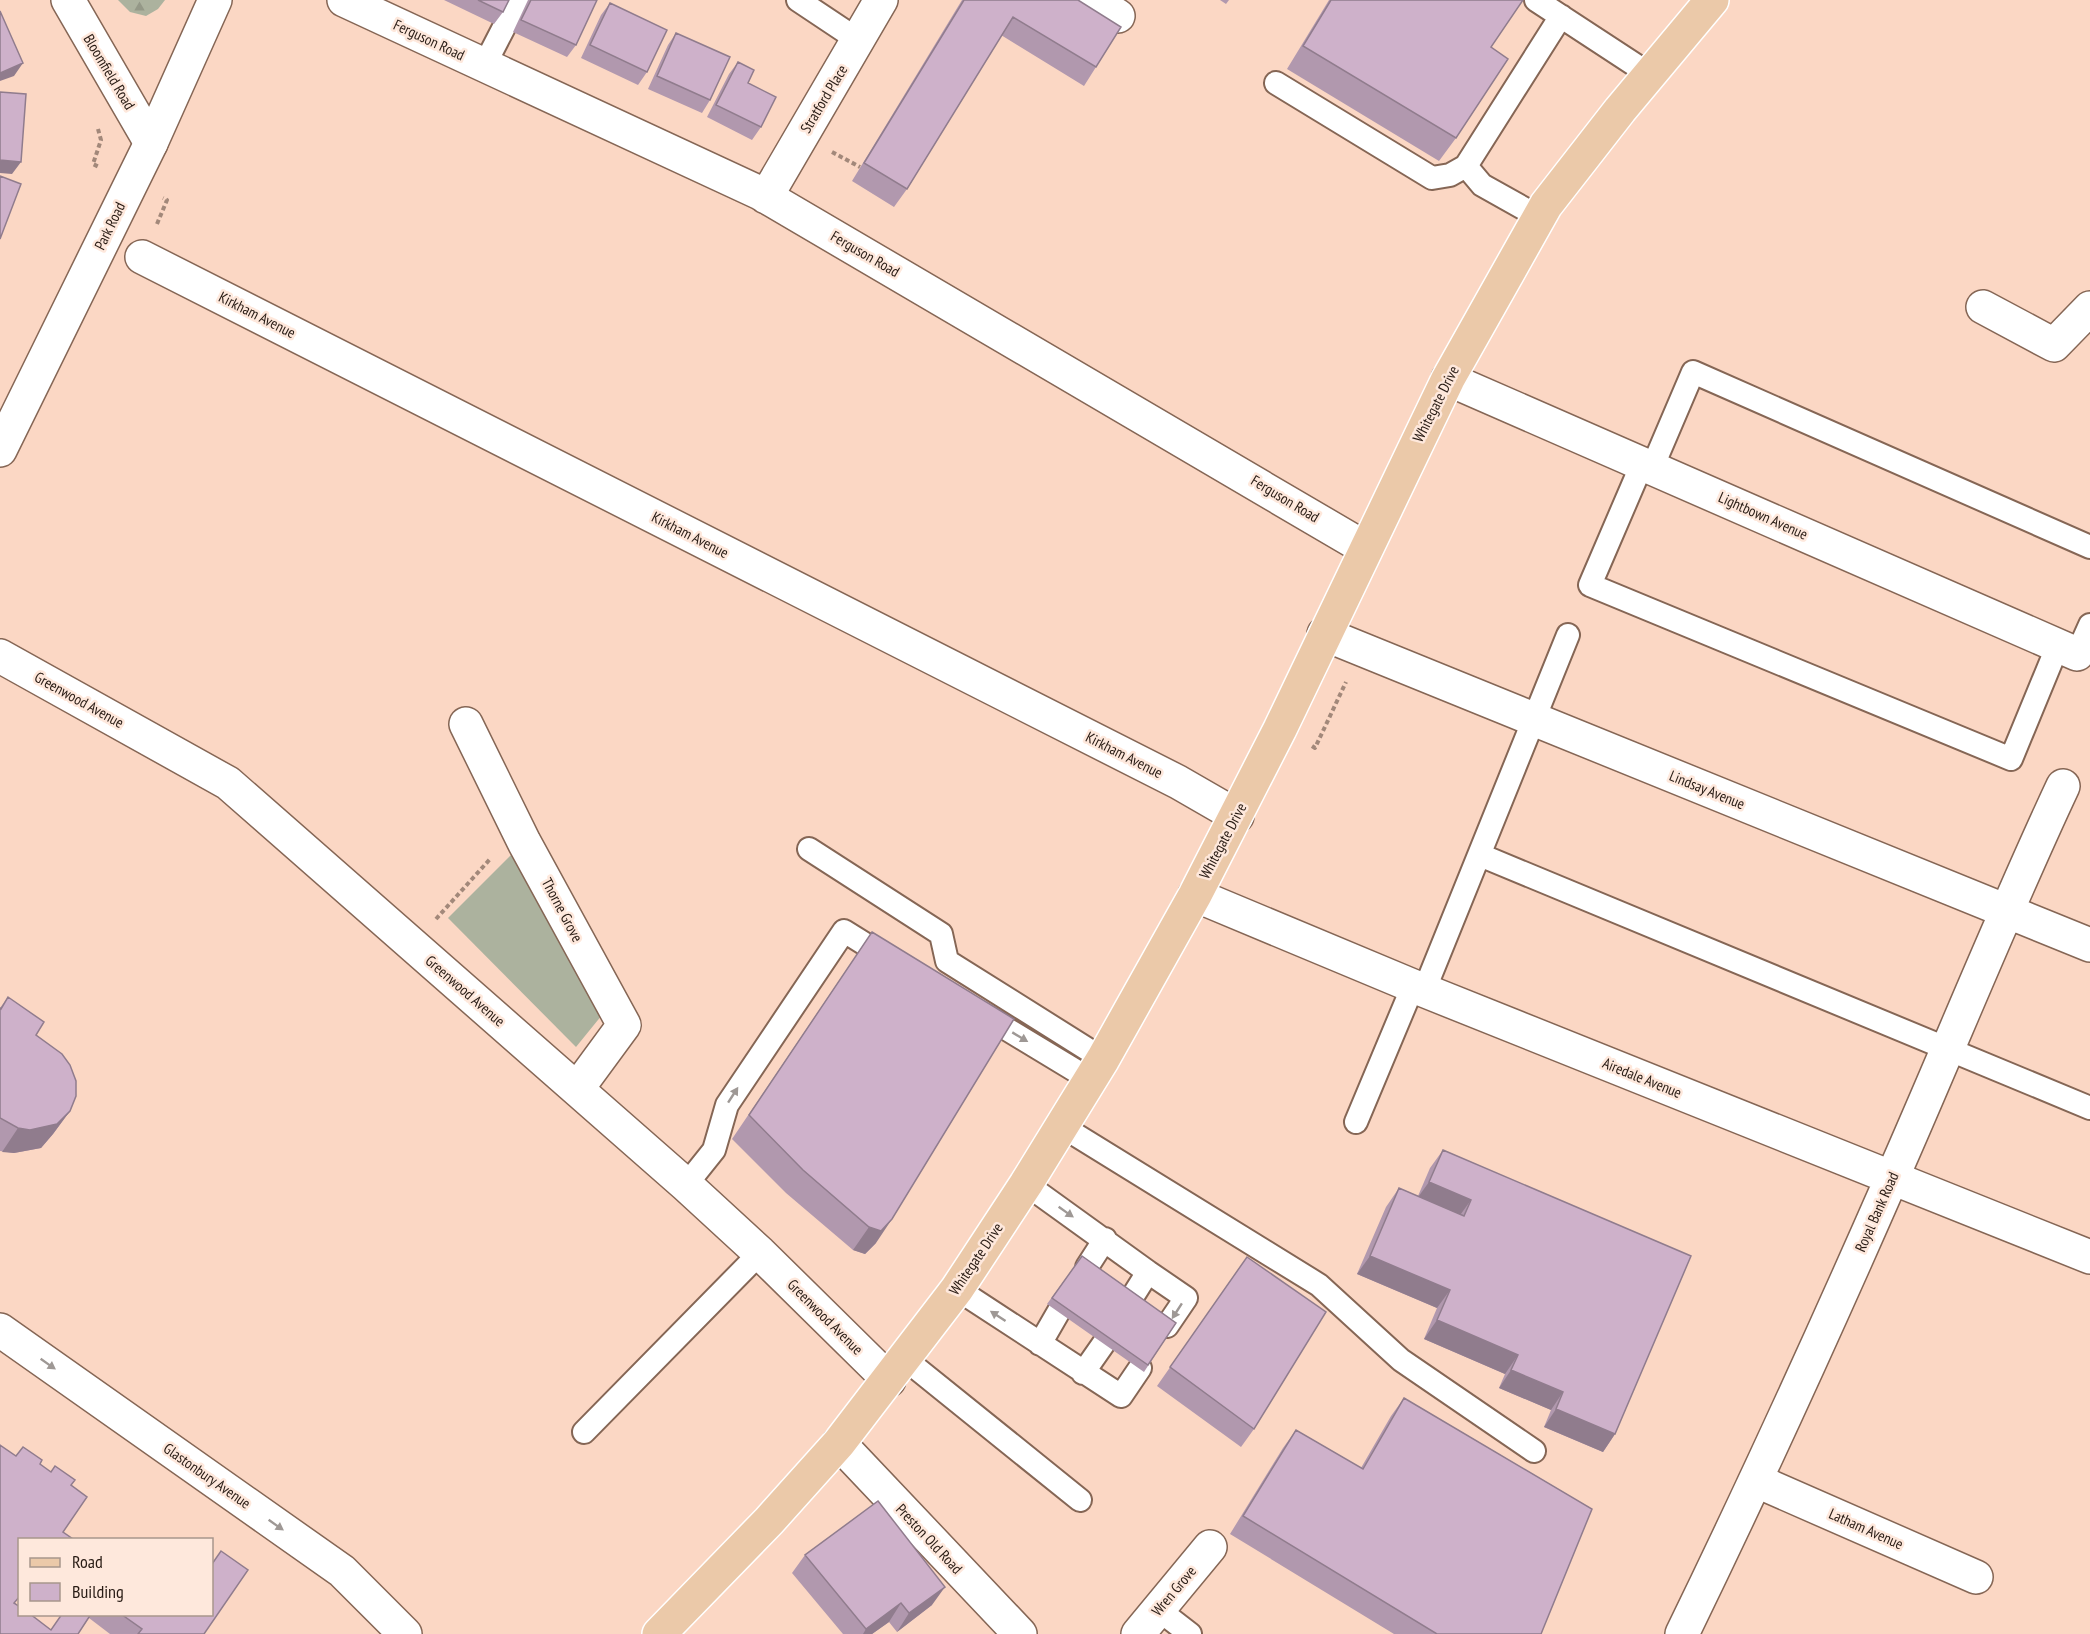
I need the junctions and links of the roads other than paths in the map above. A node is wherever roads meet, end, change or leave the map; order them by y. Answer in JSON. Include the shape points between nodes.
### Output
{"nodes":[{"id":1,"x":68,"y":0,"type":"edge"},
{"id":2,"x":215,"y":0,"type":"edge"},
{"id":3,"x":344,"y":0,"type":"edge"},
{"id":4,"x":518,"y":0,"type":"edge"},
{"id":5,"x":798,"y":0,"type":"edge"},
{"id":6,"x":881,"y":0,"type":"edge"},
{"id":7,"x":1536,"y":0,"type":"edge"},
{"id":8,"x":1712,"y":0,"type":"edge"},
{"id":9,"x":1561,"y":16,"type":"junction"},
{"id":10,"x":858,"y":40,"type":"junction"},
{"id":11,"x":484,"y":66,"type":"junction"},
{"id":12,"x":1649,"y":74,"type":"junction"},
{"id":13,"x":1276,"y":83,"type":"dead end"},
{"id":14,"x":151,"y":143,"type":"junction"},
{"id":15,"x":1466,"y":166,"type":"junction"},
{"id":16,"x":766,"y":197,"type":"junction"},
{"id":17,"x":1539,"y":217,"type":"junction"},
{"id":18,"x":142,"y":257,"type":"dead end"},
{"id":19,"x":1983,"y":307,"type":"dead end"},
{"id":20,"x":2090,"y":308,"type":"edge"},
{"id":21,"x":1448,"y":379,"type":"junction"},
{"id":22,"x":0,"y":450,"type":"edge"},
{"id":23,"x":1647,"y":466,"type":"junction"},
{"id":24,"x":2090,"y":547,"type":"edge"},
{"id":25,"x":1365,"y":548,"type":"junction"},
{"id":26,"x":1324,"y":634,"type":"junction"},
{"id":27,"x":1568,"y":635,"type":"dead end"},
{"id":28,"x":2075,"y":641,"type":"edge"},
{"id":29,"x":0,"y":656,"type":"edge"},
{"id":30,"x":1534,"y":720,"type":"junction"},
{"id":31,"x":466,"y":724,"type":"dead end"},
{"id":32,"x":2063,"y":786,"type":"dead end"},
{"id":33,"x":1237,"y":816,"type":"junction"},
{"id":34,"x":809,"y":849,"type":"dead end"},
{"id":35,"x":1480,"y":855,"type":"junction"},
{"id":36,"x":1195,"y":895,"type":"junction"},
{"id":37,"x":2005,"y":911,"type":"junction"},
{"id":38,"x":2090,"y":945,"type":"edge"},
{"id":39,"x":909,"y":970,"type":"edge"},
{"id":40,"x":1418,"y":989,"type":"junction"},
{"id":41,"x":968,"y":1006,"type":"edge"},
{"id":42,"x":1947,"y":1048,"type":"junction"},
{"id":43,"x":1097,"y":1069,"type":"junction"},
{"id":44,"x":578,"y":1089,"type":"junction"},
{"id":45,"x":2090,"y":1108,"type":"edge"},
{"id":46,"x":1356,"y":1122,"type":"dead end"},
{"id":47,"x":1063,"y":1127,"type":"junction"},
{"id":48,"x":1892,"y":1178,"type":"junction"},
{"id":49,"x":1026,"y":1184,"type":"junction"},
{"id":50,"x":686,"y":1185,"type":"junction"},
{"id":51,"x":1105,"y":1239,"type":"junction"},
{"id":52,"x":760,"y":1253,"type":"junction"},
{"id":53,"x":2090,"y":1257,"type":"edge"},
{"id":54,"x":1087,"y":1267,"type":"edge"},
{"id":55,"x":1148,"y":1272,"type":"junction"},
{"id":56,"x":957,"y":1289,"type":"junction"},
{"id":57,"x":1131,"y":1299,"type":"edge"},
{"id":58,"x":1059,"y":1311,"type":"edge"},
{"id":59,"x":1167,"y":1326,"type":"edge"},
{"id":60,"x":0,"y":1330,"type":"edge"},
{"id":61,"x":1104,"y":1343,"type":"edge"},
{"id":62,"x":1040,"y":1344,"type":"junction"},
{"id":63,"x":1140,"y":1368,"type":"edge"},
{"id":64,"x":897,"y":1370,"type":"junction"},
{"id":65,"x":1083,"y":1373,"type":"junction"},
{"id":66,"x":584,"y":1432,"type":"dead end"},
{"id":67,"x":839,"y":1443,"type":"junction"},
{"id":68,"x":1534,"y":1451,"type":"dead end"},
{"id":69,"x":1757,"y":1481,"type":"junction"},
{"id":70,"x":1080,"y":1500,"type":"dead end"},
{"id":71,"x":1210,"y":1547,"type":"dead end"},
{"id":72,"x":1976,"y":1577,"type":"dead end"},
{"id":73,"x":1159,"y":1610,"type":"junction"},
{"id":74,"x":405,"y":1634,"type":"edge"},
{"id":75,"x":659,"y":1634,"type":"edge"},
{"id":76,"x":1020,"y":1634,"type":"edge"},
{"id":77,"x":1138,"y":1634,"type":"edge"},
{"id":78,"x":1190,"y":1634,"type":"edge"},
{"id":79,"x":1682,"y":1634,"type":"edge"}],
"edges":[{"from":1,"to":14,"type":"street","name":"Bloomfield Road"},
{"from":2,"to":14,"type":"street","name":"Park Road"},
{"from":3,"to":11,"type":"street","name":"Ferguson Road"},
{"from":4,"to":11,"type":"lane"},
{"from":5,"to":10,"type":"lane"},
{"from":6,"to":10,"type":"street","name":"Stratford Place"},
{"from":7,"to":9,"type":"lane"},
{"from":8,"to":12,"type":"main road","name":"Whitegate Drive"},
{"from":9,"to":12,"type":"lane"},
{"from":9,"to":15,"type":"lane"},
{"from":10,"to":16,"type":"street","name":"Stratford Place"},
{"from":11,"to":16,"type":"street","name":"Ferguson Road"},
{"from":12,"to":17,"type":"main road","name":"Whitegate Drive"},
{"from":13,"to":15,"type":"lane","via":[[1432,178],[1450,175]]},
{"from":14,"to":22,"type":"street","name":"Park Road"},
{"from":15,"to":17,"type":"lane","via":[[1482,185]]},
{"from":16,"to":25,"type":"street","name":"Ferguson Road"},
{"from":17,"to":21,"type":"main road","name":"Whitegate Drive"},
{"from":18,"to":33,"type":"street","name":"Kirkham Avenue","via":[[1178,782]]},
{"from":19,"to":20,"type":"street","via":[[2054,345]]},
{"from":21,"to":23,"type":"street","name":"Lightbown Avenue"},
{"from":21,"to":25,"type":"main road","name":"Whitegate Drive"},
{"from":23,"to":24,"type":"lane","via":[[1693,372]]},
{"from":23,"to":28,"type":"street","name":"Lightbown Avenue"},
{"from":23,"to":28,"type":"lane","via":[[1590,585],[2012,759]]},
{"from":25,"to":26,"type":"main road","name":"Whitegate Drive"},
{"from":26,"to":30,"type":"street","name":"Lindsay Avenue"},
{"from":26,"to":33,"type":"main road","name":"Whitegate Drive"},
{"from":27,"to":30,"type":"lane"},
{"from":29,"to":44,"type":"street","name":"Greenwood Avenue","via":[[228,783]]},
{"from":30,"to":35,"type":"lane"},
{"from":30,"to":37,"type":"street","name":"Lindsay Avenue"},
{"from":31,"to":44,"type":"street","name":"Thorne Grove","via":[[624,1025]]},
{"from":32,"to":37,"type":"street","name":"Royal Bank Road"},
{"from":33,"to":36,"type":"main road","name":"Whitegate Drive"},
{"from":34,"to":43,"type":"lane","via":[[941,934],[947,961]]},
{"from":35,"to":40,"type":"lane"},
{"from":35,"to":42,"type":"lane"},
{"from":36,"to":40,"type":"street","name":"Airedale Avenue"},
{"from":36,"to":43,"type":"main road","name":"Whitegate Drive"},
{"from":37,"to":38,"type":"street","name":"Lindsay Avenue"},
{"from":37,"to":42,"type":"street","name":"Royal Bank Road"},
{"from":50,"to":39,"type":"lane","one_way":true,"via":[[714,1150],[727,1105],[844,931]]},
{"from":40,"to":46,"type":"lane"},
{"from":40,"to":48,"type":"street","name":"Airedale Avenue"},
{"from":41,"to":43,"type":"lane","one_way":true},
{"from":42,"to":45,"type":"lane"},
{"from":42,"to":48,"type":"street","name":"Royal Bank Road"},
{"from":43,"to":47,"type":"main road","name":"Whitegate Drive"},
{"from":44,"to":50,"type":"street","name":"Greenwood Avenue"},
{"from":47,"to":49,"type":"main road","name":"Whitegate Drive"},
{"from":47,"to":68,"type":"lane","via":[[1318,1285],[1401,1360]]},
{"from":48,"to":53,"type":"street","name":"Airedale Avenue"},
{"from":48,"to":69,"type":"street","name":"Royal Bank Road"},
{"from":49,"to":51,"type":"lane","one_way":true},
{"from":49,"to":56,"type":"main road","name":"Whitegate Drive"},
{"from":50,"to":52,"type":"street","name":"Greenwood Avenue"},
{"from":51,"to":54,"type":"lane"},
{"from":51,"to":55,"type":"lane"},
{"from":52,"to":64,"type":"street","name":"Greenwood Avenue"},
{"from":52,"to":66,"type":"lane"},
{"from":55,"to":57,"type":"lane"},
{"from":55,"to":59,"type":"lane","one_way":true,"via":[[1186,1298]]},
{"from":62,"to":56,"type":"lane","one_way":true},
{"from":56,"to":64,"type":"main road","name":"Whitegate Drive"},
{"from":58,"to":62,"type":"lane"},
{"from":60,"to":74,"type":"street","name":"Glastonbury Avenue","one_way":true,"via":[[342,1571]]},
{"from":61,"to":65,"type":"lane"},
{"from":62,"to":65,"type":"lane"},
{"from":63,"to":65,"type":"lane","via":[[1121,1396]]},
{"from":64,"to":67,"type":"main road","name":"Whitegate Drive"},
{"from":64,"to":70,"type":"lane"},
{"from":67,"to":75,"type":"main road","name":"Whitegate Drive"},
{"from":67,"to":76,"type":"street","name":"Preston Old Road"},
{"from":69,"to":72,"type":"street","name":"Latham Avenue"},
{"from":69,"to":79,"type":"street","name":"Royal Bank Road"},
{"from":71,"to":73,"type":"street","name":"Wren Grove"},
{"from":73,"to":77,"type":"street","name":"Wren Grove"},
{"from":73,"to":78,"type":"lane"}]}
